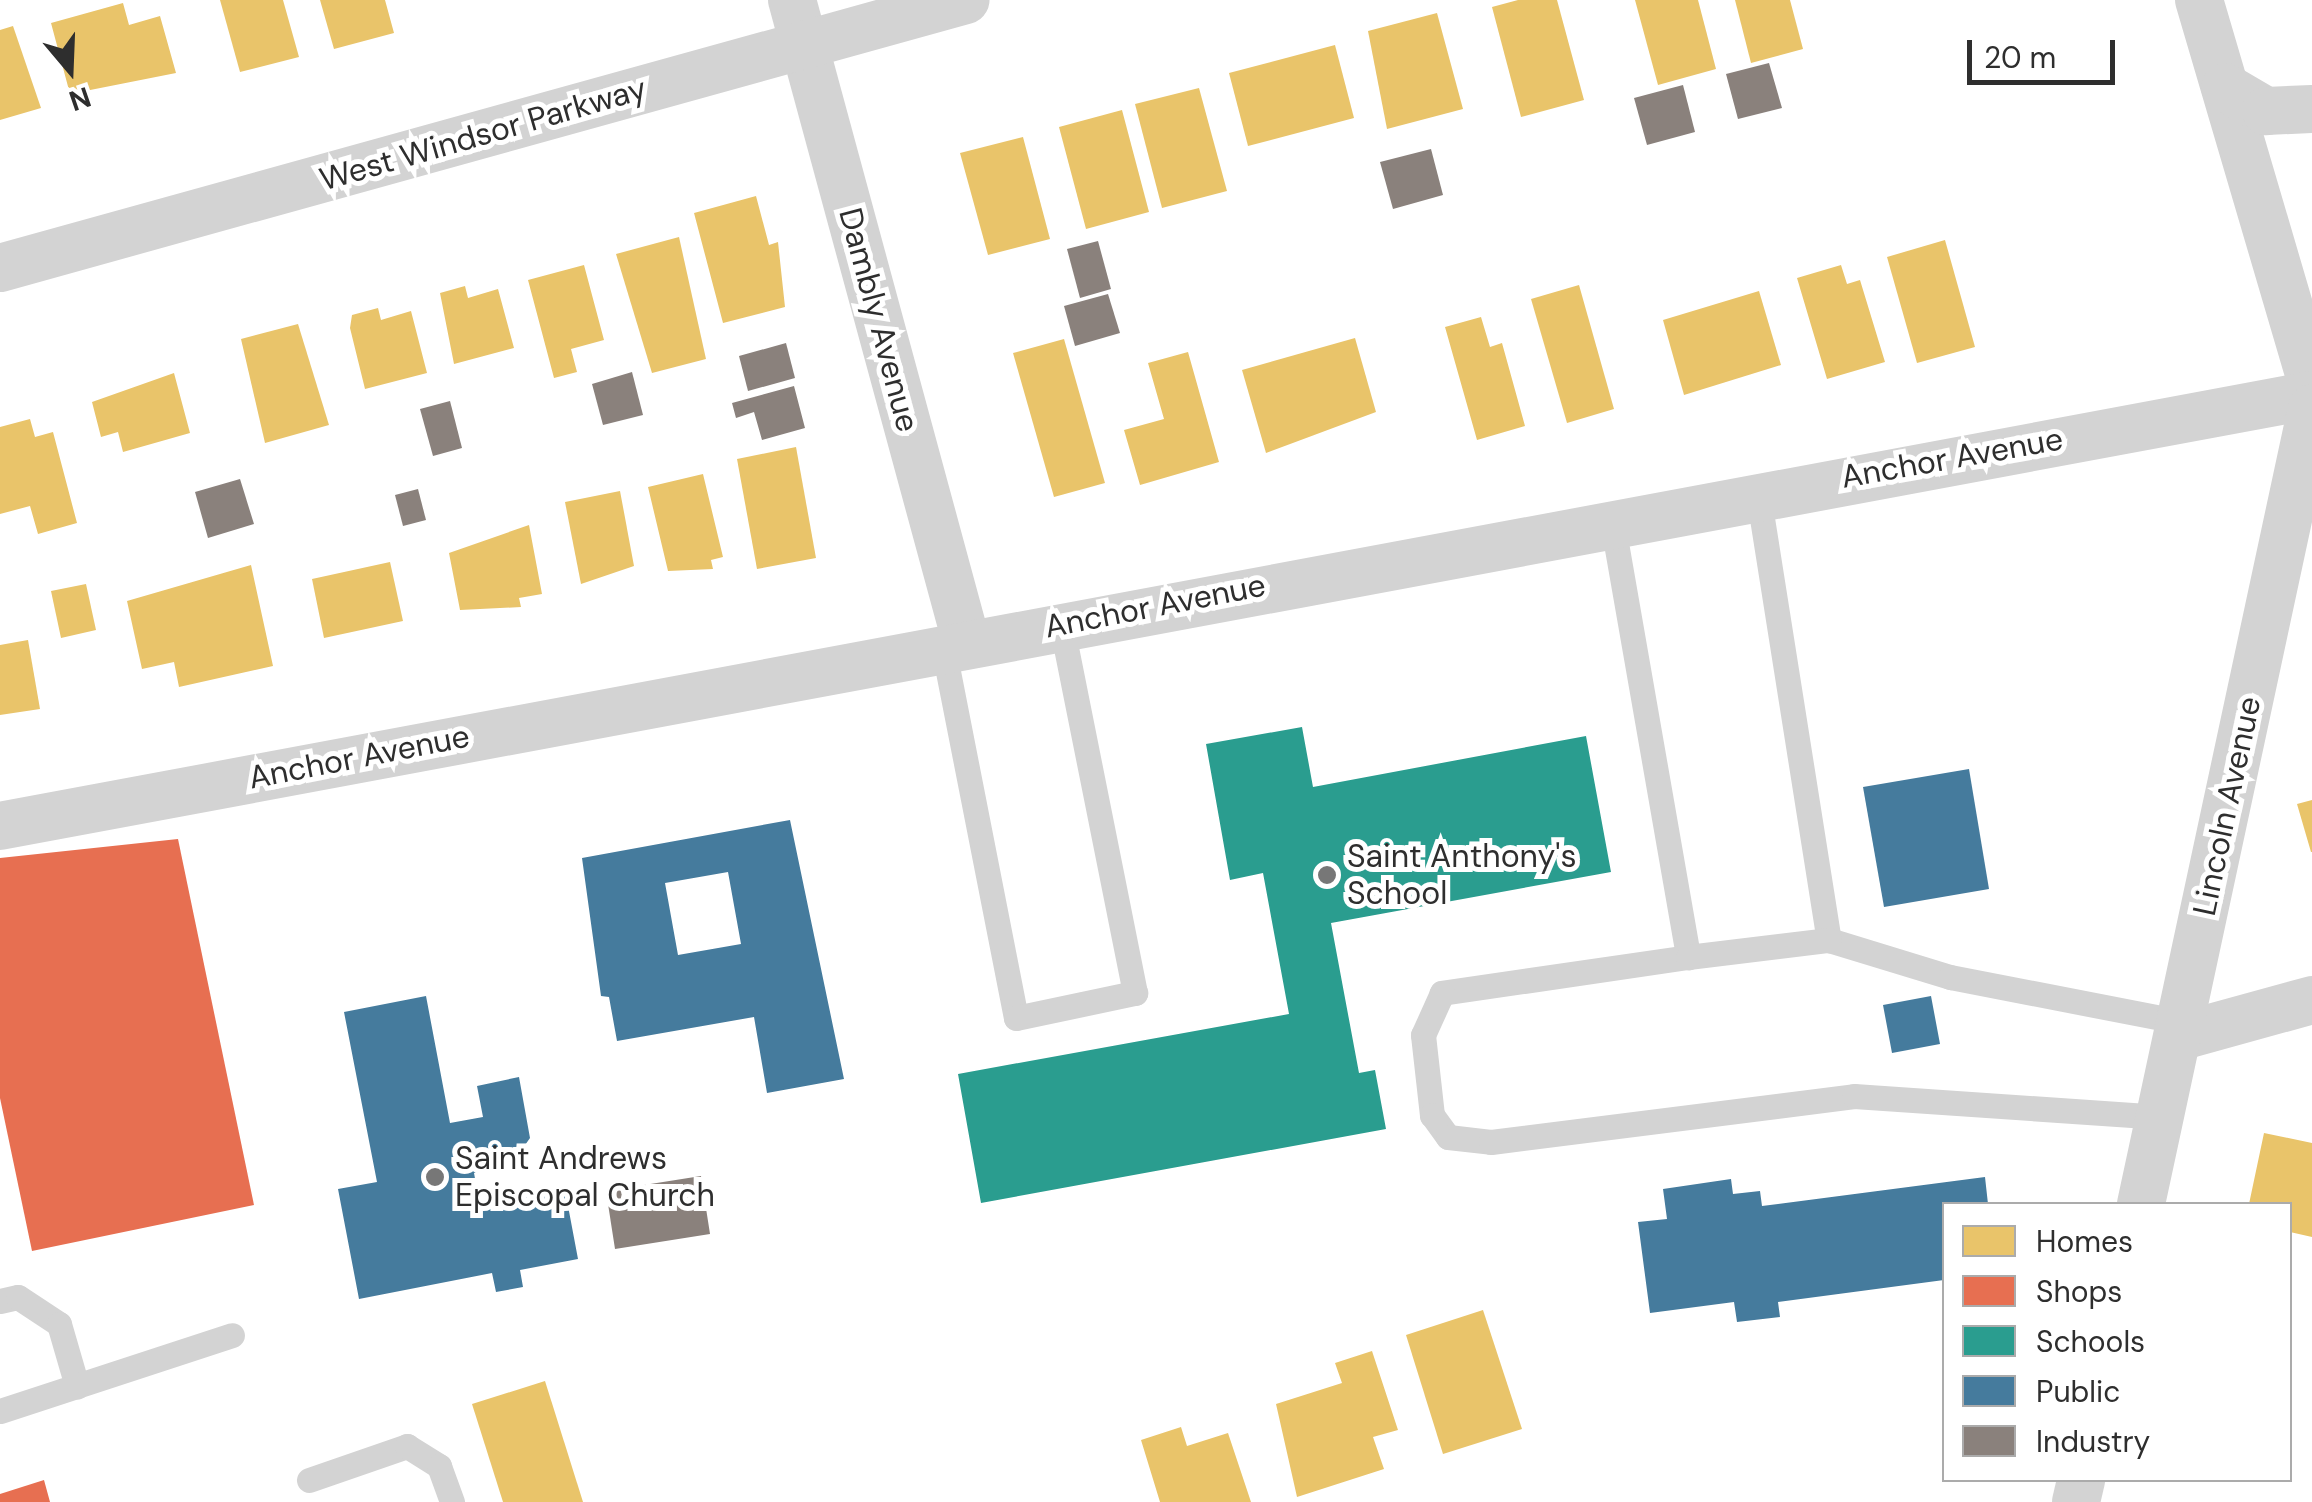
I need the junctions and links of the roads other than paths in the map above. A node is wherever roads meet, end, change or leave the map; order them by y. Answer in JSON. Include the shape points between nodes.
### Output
{"nodes":[{"id":1,"x":966,"y":0,"type":"edge"},
{"id":2,"x":2199,"y":0,"type":"edge"},
{"id":3,"x":798,"y":22,"type":"edge"},
{"id":4,"x":2225,"y":88,"type":"junction"},
{"id":5,"x":2312,"y":109,"type":"edge"},
{"id":6,"x":0,"y":268,"type":"edge"},
{"id":7,"x":2312,"y":385,"type":"edge"},
{"id":8,"x":2312,"y":395,"type":"edge"},
{"id":9,"x":2312,"y":408,"type":"edge"},
{"id":10,"x":1758,"y":494,"type":"junction"},
{"id":11,"x":1612,"y":520,"type":"junction"},
{"id":12,"x":1061,"y":623,"type":"junction"},
{"id":13,"x":954,"y":643,"type":"junction"},
{"id":14,"x":0,"y":826,"type":"edge"},
{"id":15,"x":1829,"y":940,"type":"junction"},
{"id":16,"x":1688,"y":957,"type":"junction"},
{"id":17,"x":2312,"y":1000,"type":"edge"},
{"id":18,"x":2180,"y":1029,"type":"junction"},
{"id":19,"x":2161,"y":1116,"type":"junction"},
{"id":20,"x":2141,"y":1202,"type":"edge"},
{"id":21,"x":0,"y":1301,"type":"edge"},
{"id":22,"x":232,"y":1334,"type":"dead end"},
{"id":23,"x":77,"y":1386,"type":"junction"},
{"id":24,"x":0,"y":1411,"type":"edge"},
{"id":25,"x":309,"y":1480,"type":"dead end"},
{"id":26,"x":452,"y":1502,"type":"edge"}],
"edges":[{"from":1,"to":3,"type":"street","name":"West Windsor Parkway"},
{"from":2,"to":4,"type":"street"},
{"from":3,"to":6,"type":"street","name":"West Windsor Parkway"},
{"from":3,"to":13,"type":"street","name":"Dambly Avenue"},
{"from":4,"to":5,"type":"street","via":[[2266,111]]},
{"from":4,"to":7,"type":"street"},
{"from":8,"to":10,"type":"street","name":"Anchor Avenue"},
{"from":9,"to":18,"type":"street","name":"Lincoln Avenue"},
{"from":10,"to":11,"type":"street","name":"Anchor Avenue"},
{"from":10,"to":15,"type":"lane"},
{"from":11,"to":12,"type":"street","name":"Anchor Avenue"},
{"from":11,"to":16,"type":"lane"},
{"from":12,"to":13,"type":"street","name":"Anchor Avenue"},
{"from":12,"to":13,"type":"lane","via":[[1134,993],[1016,1018]]},
{"from":13,"to":14,"type":"street","name":"Anchor Avenue"},
{"from":15,"to":16,"type":"lane"},
{"from":15,"to":18,"type":"lane","via":[[1950,977]]},
{"from":16,"to":19,"type":"lane","via":[[1442,993],[1423,1035],[1432,1115],[1448,1137],[1491,1142],[1854,1096]]},
{"from":17,"to":18,"type":"street"},
{"from":18,"to":19,"type":"street","name":"Lincoln Avenue"},
{"from":19,"to":20,"type":"street","name":"Lincoln Avenue"},
{"from":21,"to":23,"type":"lane","via":[[18,1297],[59,1324]]},
{"from":22,"to":23,"type":"lane"},
{"from":23,"to":24,"type":"lane"},
{"from":25,"to":26,"type":"lane","via":[[407,1446],[439,1466]]}]}
